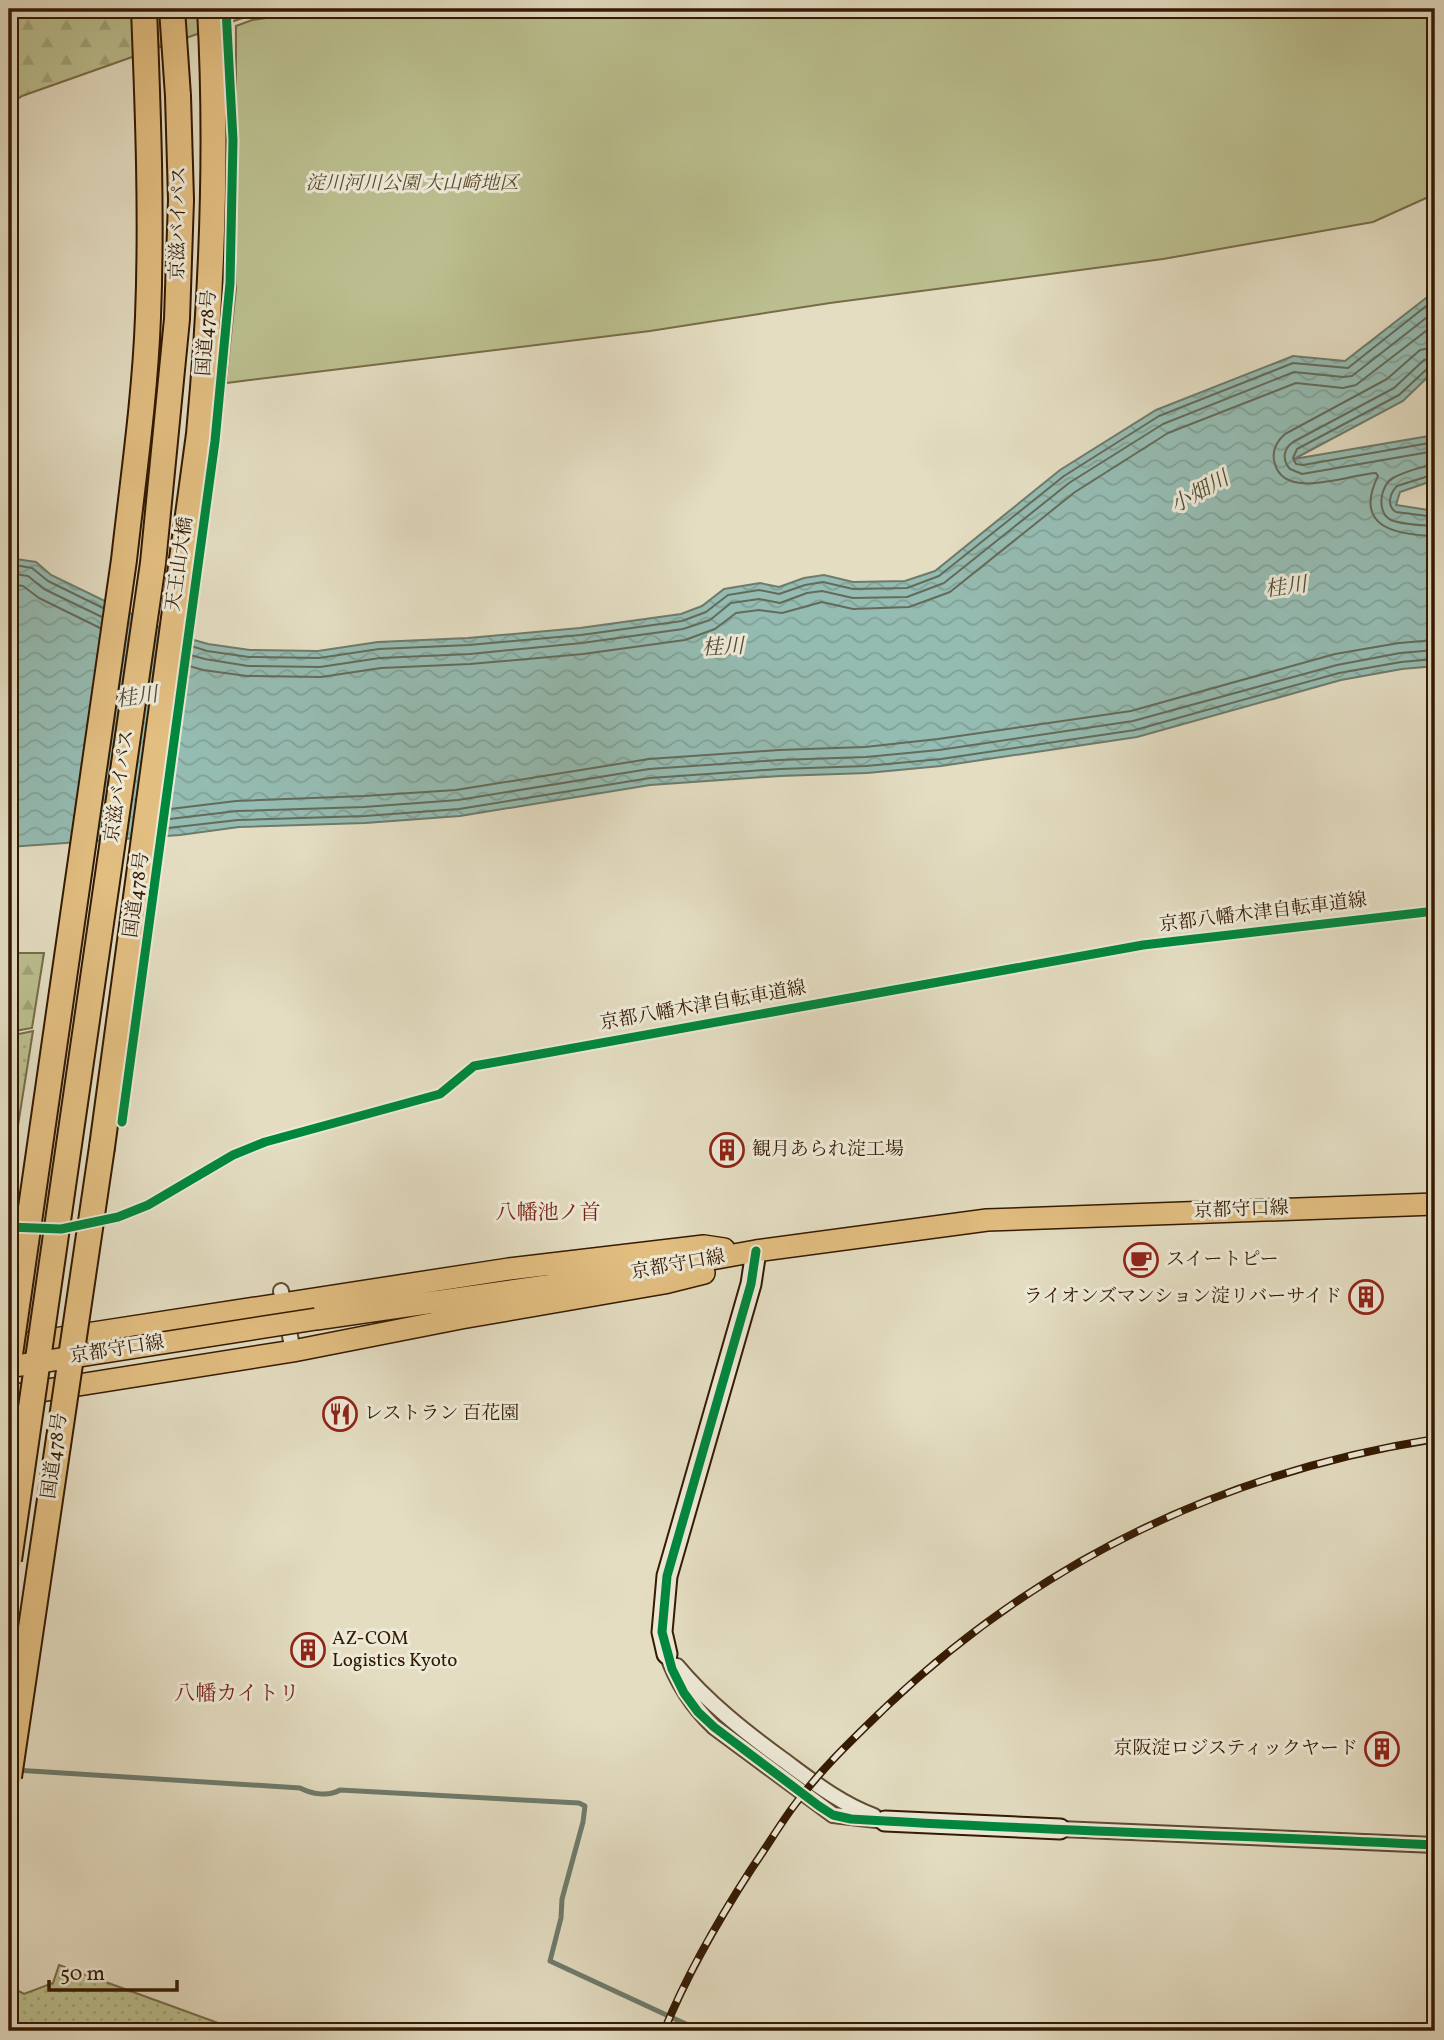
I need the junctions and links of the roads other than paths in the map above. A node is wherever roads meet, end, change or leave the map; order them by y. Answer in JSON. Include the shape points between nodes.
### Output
{"nodes":[{"id":1,"x":144,"y":9,"type":"edge"},
{"id":2,"x":172,"y":9,"type":"edge"},
{"id":3,"x":180,"y":9,"type":"edge"},
{"id":4,"x":210,"y":9,"type":"edge"},
{"id":5,"x":178,"y":96,"type":"junction"},
{"id":6,"x":1435,"y":1203,"type":"edge"},
{"id":7,"x":749,"y":1252,"type":"junction"},
{"id":8,"x":283,"y":1297,"type":"junction"},
{"id":9,"x":9,"y":1346,"type":"edge"},
{"id":10,"x":293,"y":1351,"type":"junction"},
{"id":11,"x":69,"y":1357,"type":"junction"},
{"id":12,"x":9,"y":1361,"type":"edge"},
{"id":13,"x":9,"y":1367,"type":"edge"},
{"id":14,"x":9,"y":1396,"type":"edge"},
{"id":15,"x":9,"y":1560,"type":"edge"},
{"id":16,"x":667,"y":1654,"type":"joint"},
{"id":17,"x":9,"y":1777,"type":"edge"},
{"id":18,"x":885,"y":1821,"type":"joint"},
{"id":19,"x":1060,"y":1829,"type":"joint"},
{"id":20,"x":1435,"y":1845,"type":"edge"}],
"edges":[{"from":1,"to":12,"type":"highway","name":"京滋バイパス","bridge":true,"via":[[150,197],[148,319],[139,432]]},
{"from":2,"to":5,"type":"highway","name":"京滋バイパス"},
{"from":3,"to":5,"type":"highway"},
{"from":4,"to":11,"type":"highway","name":"国道478号","bridge":true,"via":[[214,202],[199,434]]},
{"from":5,"to":15,"type":"highway","name":"京滋バイパス","bridge":true,"via":[[177,319],[153,563]]},
{"from":6,"to":7,"type":"main road","name":"京都守口線","via":[[987,1220]]},
{"from":7,"to":8,"type":"main road","via":[[704,1246]]},
{"from":7,"to":10,"type":"main road","via":[[711,1271],[664,1283]]},
{"from":7,"to":11,"type":"main road","name":"京都守口線","bridge":true},
{"from":7,"to":16,"type":"street","via":[[751,1284],[667,1576],[662,1632]]},
{"from":8,"to":9,"type":"main road"},
{"from":8,"to":10,"type":"street"},
{"from":10,"to":14,"type":"main road"},
{"from":11,"to":13,"type":"main road","name":"京都守口線","bridge":true},
{"from":11,"to":17,"type":"highway","name":"国道478号","bridge":true},
{"from":16,"to":18,"type":"street","via":[[684,1693],[714,1727],[833,1815]]},
{"from":18,"to":19,"type":"street"},
{"from":19,"to":20,"type":"street"}]}
